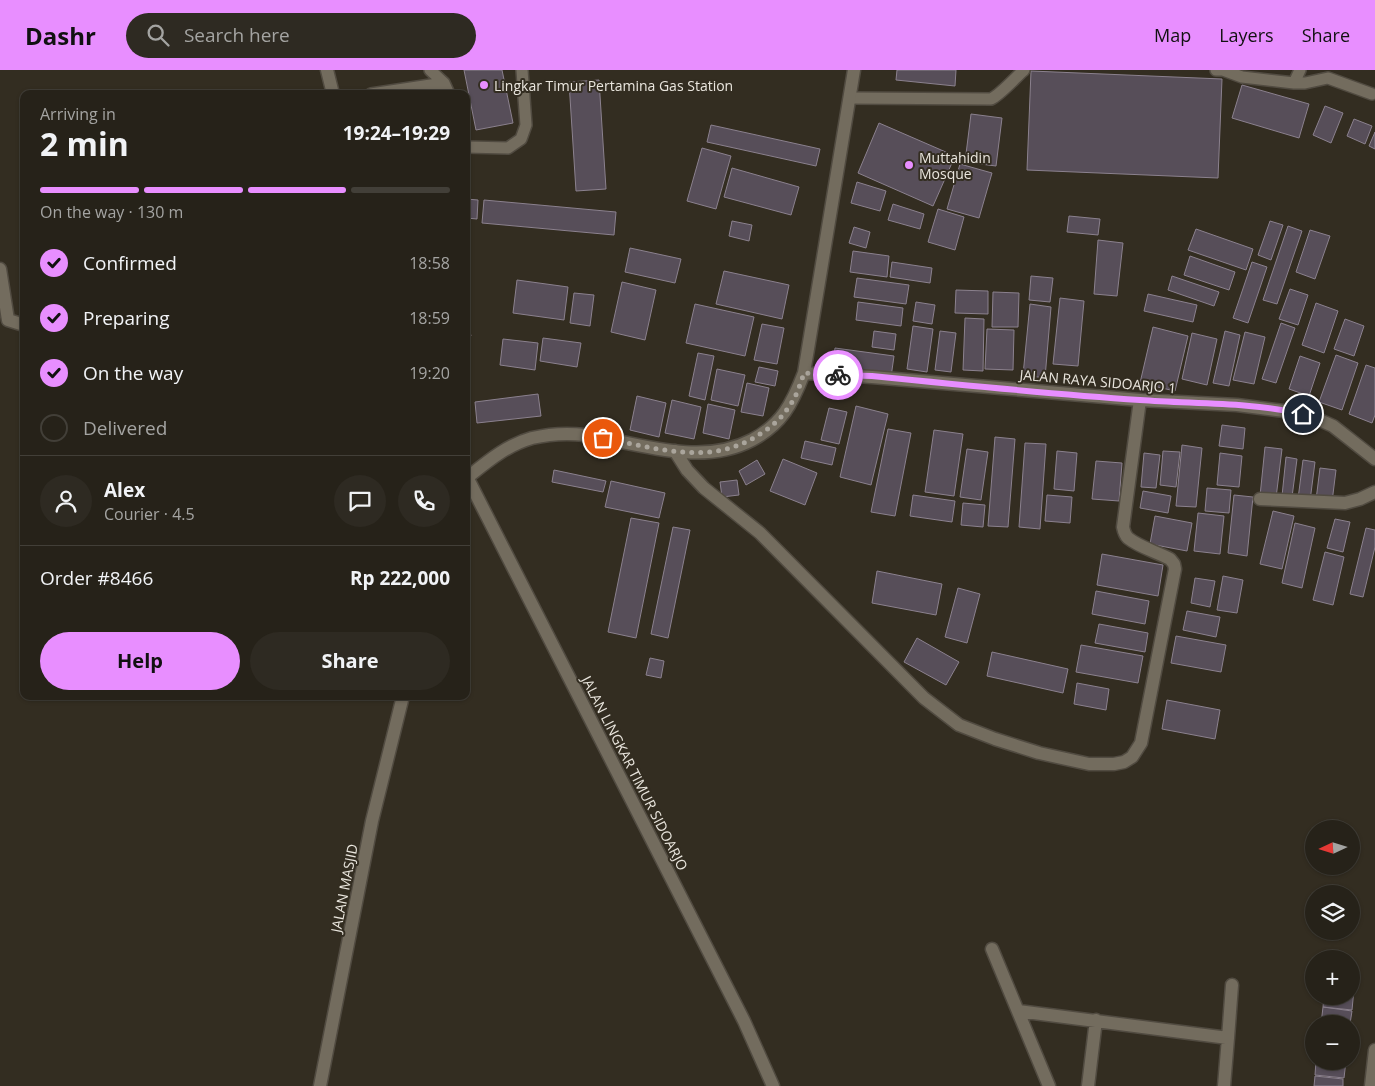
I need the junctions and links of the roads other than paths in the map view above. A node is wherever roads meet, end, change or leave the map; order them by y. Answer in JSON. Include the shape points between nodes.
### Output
{"nodes":[{"id":1,"x":327,"y":70,"type":"edge"},
{"id":2,"x":430,"y":70,"type":"edge"},
{"id":3,"x":522,"y":70,"type":"edge"},
{"id":4,"x":854,"y":70,"type":"edge"},
{"id":5,"x":1024,"y":70,"type":"edge"},
{"id":6,"x":1216,"y":70,"type":"edge"},
{"id":7,"x":1300,"y":70,"type":"edge"},
{"id":8,"x":444,"y":82,"type":"junction"},
{"id":9,"x":1294,"y":83,"type":"junction"},
{"id":10,"x":332,"y":90,"type":"edge"},
{"id":11,"x":395,"y":90,"type":"edge"},
{"id":12,"x":447,"y":90,"type":"edge"},
{"id":13,"x":1372,"y":94,"type":"dead end"},
{"id":14,"x":850,"y":98,"type":"junction"},
{"id":15,"x":470,"y":147,"type":"edge"},
{"id":16,"x":0,"y":269,"type":"edge"},
{"id":17,"x":4,"y":324,"type":"edge"},
{"id":18,"x":20,"y":325,"type":"edge"},
{"id":19,"x":804,"y":373,"type":"junction"},
{"id":20,"x":1140,"y":400,"type":"junction"},
{"id":21,"x":675,"y":451,"type":"junction"},
{"id":22,"x":1375,"y":459,"type":"edge"},
{"id":23,"x":470,"y":475,"type":"edge"},
{"id":24,"x":470,"y":483,"type":"edge"},
{"id":25,"x":1375,"y":492,"type":"edge"},
{"id":26,"x":1260,"y":500,"type":"dead end"},
{"id":27,"x":403,"y":700,"type":"edge"},
{"id":28,"x":992,"y":949,"type":"dead end"},
{"id":29,"x":1232,"y":985,"type":"dead end"},
{"id":30,"x":1018,"y":1011,"type":"junction"},
{"id":31,"x":1096,"y":1020,"type":"junction"},
{"id":32,"x":1228,"y":1038,"type":"junction"},
{"id":33,"x":1375,"y":1050,"type":"edge"},
{"id":34,"x":320,"y":1086,"type":"edge"},
{"id":35,"x":773,"y":1086,"type":"edge"},
{"id":36,"x":1049,"y":1086,"type":"edge"},
{"id":37,"x":1088,"y":1086,"type":"edge"},
{"id":38,"x":1224,"y":1086,"type":"edge"},
{"id":39,"x":1371,"y":1086,"type":"edge"}],
"edges":[{"from":1,"to":10,"type":"street"},
{"from":2,"to":8,"type":"lane"},
{"from":3,"to":15,"type":"lane","via":[[526,125],[520,139],[508,148]]},
{"from":4,"to":14,"type":"street"},
{"from":5,"to":14,"type":"lane","via":[[991,99]]},
{"from":6,"to":9,"type":"lane","via":[[1242,77]]},
{"from":7,"to":9,"type":"lane"},
{"from":8,"to":11,"type":"lane"},
{"from":8,"to":12,"type":"lane"},
{"from":9,"to":13,"type":"lane","via":[[1328,78]]},
{"from":14,"to":19,"type":"street"},
{"from":16,"to":17,"type":"street"},
{"from":17,"to":18,"type":"street"},
{"from":19,"to":20,"type":"street","name":"JALAN RAYA SIDOARJO 1"},
{"from":19,"to":21,"type":"street","via":[[789,407],[768,430],[755,438],[739,446],[708,453]]},
{"from":20,"to":21,"type":"street","via":[[1124,532],[1128,538],[1170,559],[1175,569],[1141,743],[1132,758],[1114,764],[1089,764],[1039,753],[959,725],[924,698],[760,533],[704,488]]},
{"from":20,"to":22,"type":"street","name":"JALAN RAYA SIDOARJO 1","via":[[1237,405],[1313,417],[1332,426]]},
{"from":21,"to":23,"type":"street","via":[[585,435],[556,435],[532,438],[514,445]]},
{"from":24,"to":35,"type":"street","name":"JALAN LINGKAR TIMUR SIDOARJO","via":[[744,1021]]},
{"from":25,"to":26,"type":"street","via":[[1345,503]]},
{"from":27,"to":34,"type":"street","name":"JALAN MASJID","via":[[372,821]]},
{"from":28,"to":30,"type":"street"},
{"from":29,"to":32,"type":"street"},
{"from":30,"to":31,"type":"street"},
{"from":30,"to":36,"type":"street"},
{"from":31,"to":32,"type":"street"},
{"from":31,"to":37,"type":"street"},
{"from":32,"to":38,"type":"street"},
{"from":33,"to":39,"type":"street"}]}
